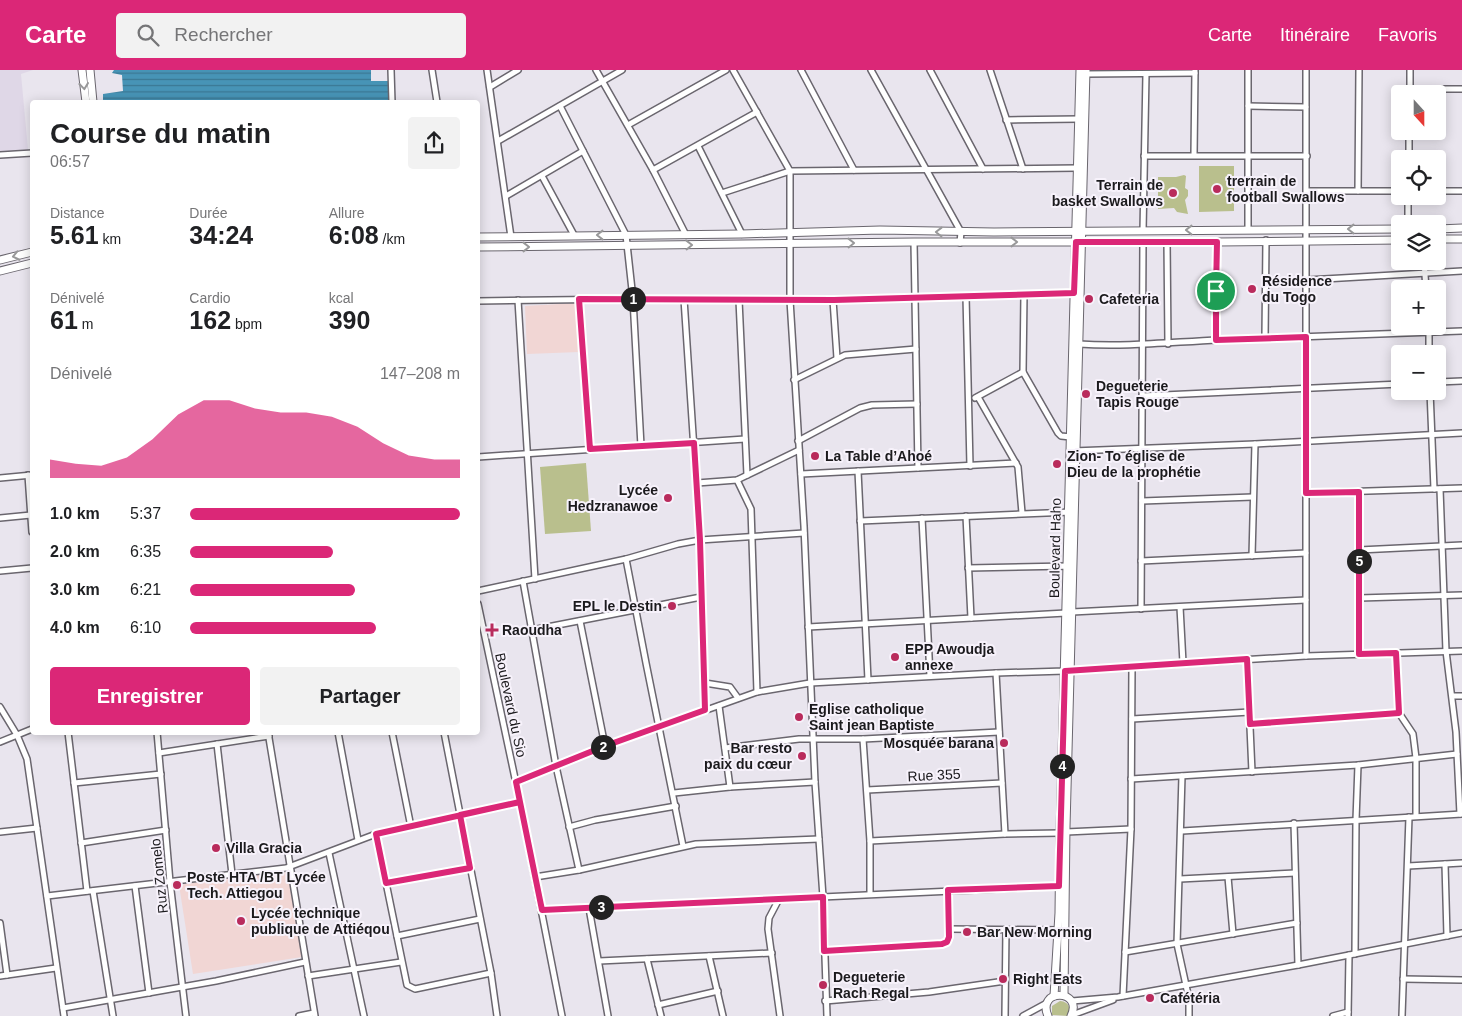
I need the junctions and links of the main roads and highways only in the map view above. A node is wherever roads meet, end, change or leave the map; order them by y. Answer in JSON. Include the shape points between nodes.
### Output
{"nodes":[{"id":1,"x":82,"y":70,"type":"edge"},
{"id":2,"x":90,"y":70,"type":"edge"},
{"id":3,"x":1084,"y":71,"type":"edge"},
{"id":4,"x":86,"y":100,"type":"edge"},
{"id":5,"x":93,"y":100,"type":"edge"},
{"id":6,"x":1446,"y":228,"type":"edge"},
{"id":7,"x":1462,"y":228,"type":"edge"},
{"id":8,"x":1391,"y":229,"type":"edge"},
{"id":9,"x":1079,"y":230,"type":"junction"},
{"id":10,"x":480,"y":237,"type":"edge"},
{"id":11,"x":1446,"y":239,"type":"edge"},
{"id":12,"x":1462,"y":239,"type":"edge"},
{"id":13,"x":1391,"y":240,"type":"edge"},
{"id":14,"x":1079,"y":242,"type":"junction"},
{"id":15,"x":480,"y":247,"type":"edge"},
{"id":16,"x":30,"y":252,"type":"edge"},
{"id":17,"x":0,"y":260,"type":"edge"},
{"id":18,"x":30,"y":264,"type":"edge"},
{"id":19,"x":0,"y":271,"type":"edge"},
{"id":20,"x":1073,"y":451,"type":"junction"},
{"id":21,"x":1063,"y":833,"type":"junction"},
{"id":22,"x":1064,"y":995,"type":"junction"},
{"id":23,"x":1054,"y":996,"type":"junction"},
{"id":24,"x":1072,"y":1015,"type":"edge"},
{"id":25,"x":1048,"y":1016,"type":"edge"}],
"edges":[{"from":1,"to":4,"type":"main road","one_way":true},
{"from":2,"to":5,"type":"main road"},
{"from":3,"to":9,"type":"main road","name":"Boulevard Haho"},
{"from":3,"to":9,"type":"main road","name":"Boulevard Haho","via":[[1077,168]]},
{"from":6,"to":7,"type":"main road"},
{"from":8,"to":9,"type":"main road","one_way":true},
{"from":9,"to":10,"type":"main road","one_way":true},
{"from":9,"to":14,"type":"main road","name":"Boulevard Haho"},
{"from":11,"to":12,"type":"main road"},
{"from":13,"to":14,"type":"main road"},
{"from":15,"to":14,"type":"main road","one_way":true},
{"from":14,"to":20,"type":"main road","name":"Boulevard Haho","via":[[1079,344]]},
{"from":14,"to":20,"type":"main road","name":"Boulevard Haho","via":[[1074,293]]},
{"from":16,"to":17,"type":"main road","one_way":true},
{"from":18,"to":19,"type":"main road"},
{"from":20,"to":21,"type":"main road","name":"Boulevard Haho"},
{"from":21,"to":22,"type":"main road","name":"Boulevard Haho"},
{"from":21,"to":23,"type":"main road","name":"Boulevard Haho"},
{"from":22,"to":23,"type":"main road"},
{"from":22,"to":24,"type":"main road","via":[[1072,1001]]},
{"from":23,"to":25,"type":"main road","via":[[1047,1003]]}]}
